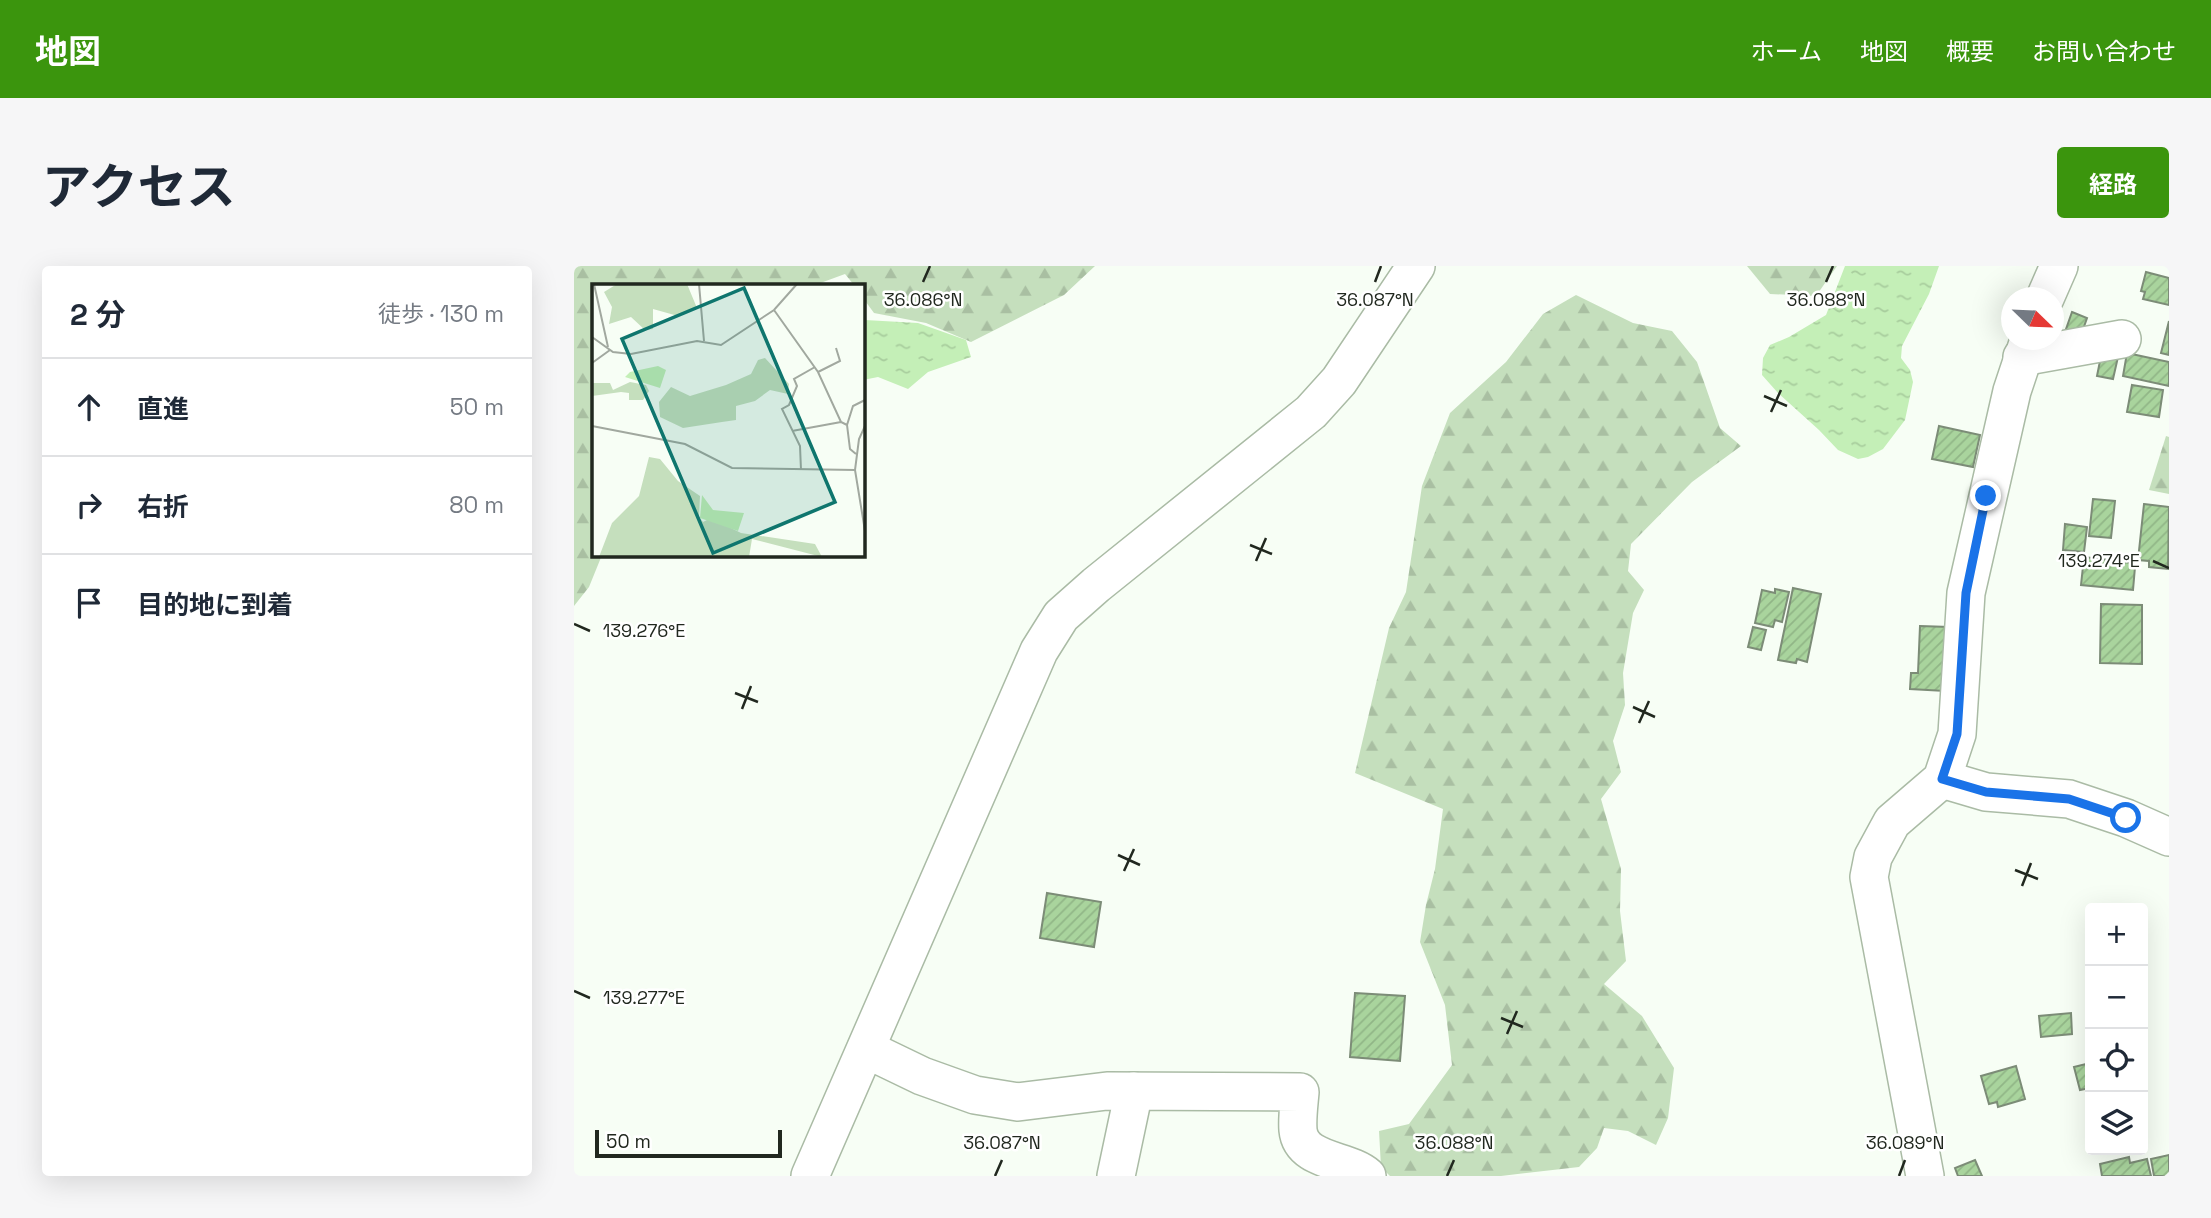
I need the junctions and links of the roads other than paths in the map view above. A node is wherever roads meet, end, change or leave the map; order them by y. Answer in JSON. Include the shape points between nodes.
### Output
{"nodes":[{"id":1,"x":1416,"y":266,"type":"edge"},
{"id":2,"x":2059,"y":266,"type":"edge"},
{"id":3,"x":2050,"y":287,"type":"edge"},
{"id":4,"x":2122,"y":339,"type":"dead end"},
{"id":5,"x":2064,"y":344,"type":"edge"},
{"id":6,"x":2024,"y":350,"type":"edge"},
{"id":7,"x":1942,"y":779,"type":"junction"},
{"id":8,"x":2169,"y":837,"type":"edge"},
{"id":9,"x":866,"y":1049,"type":"junction"},
{"id":10,"x":1135,"y":1091,"type":"junction"},
{"id":11,"x":810,"y":1176,"type":"edge"},
{"id":12,"x":1116,"y":1176,"type":"edge"},
{"id":13,"x":1367,"y":1176,"type":"edge"},
{"id":14,"x":1925,"y":1176,"type":"edge"}],
"edges":[{"from":1,"to":9,"type":"street","via":[[1339,381],[1311,412],[1061,616],[1039,651]]},
{"from":2,"to":3,"type":"street"},
{"from":4,"to":5,"type":"street"},
{"from":6,"to":7,"type":"street","via":[[1966,593],[1957,734]]},
{"from":7,"to":8,"type":"street","via":[[1986,792],[2069,799]]},
{"from":7,"to":14,"type":"street","via":[[1892,822],[1873,856],[1869,877]]},
{"from":9,"to":10,"type":"street","via":[[975,1095],[1018,1102]]},
{"from":9,"to":11,"type":"street"},
{"from":10,"to":12,"type":"street"},
{"from":10,"to":13,"type":"street","via":[[1300,1092],[1298,1132],[1304,1146]]}]}
